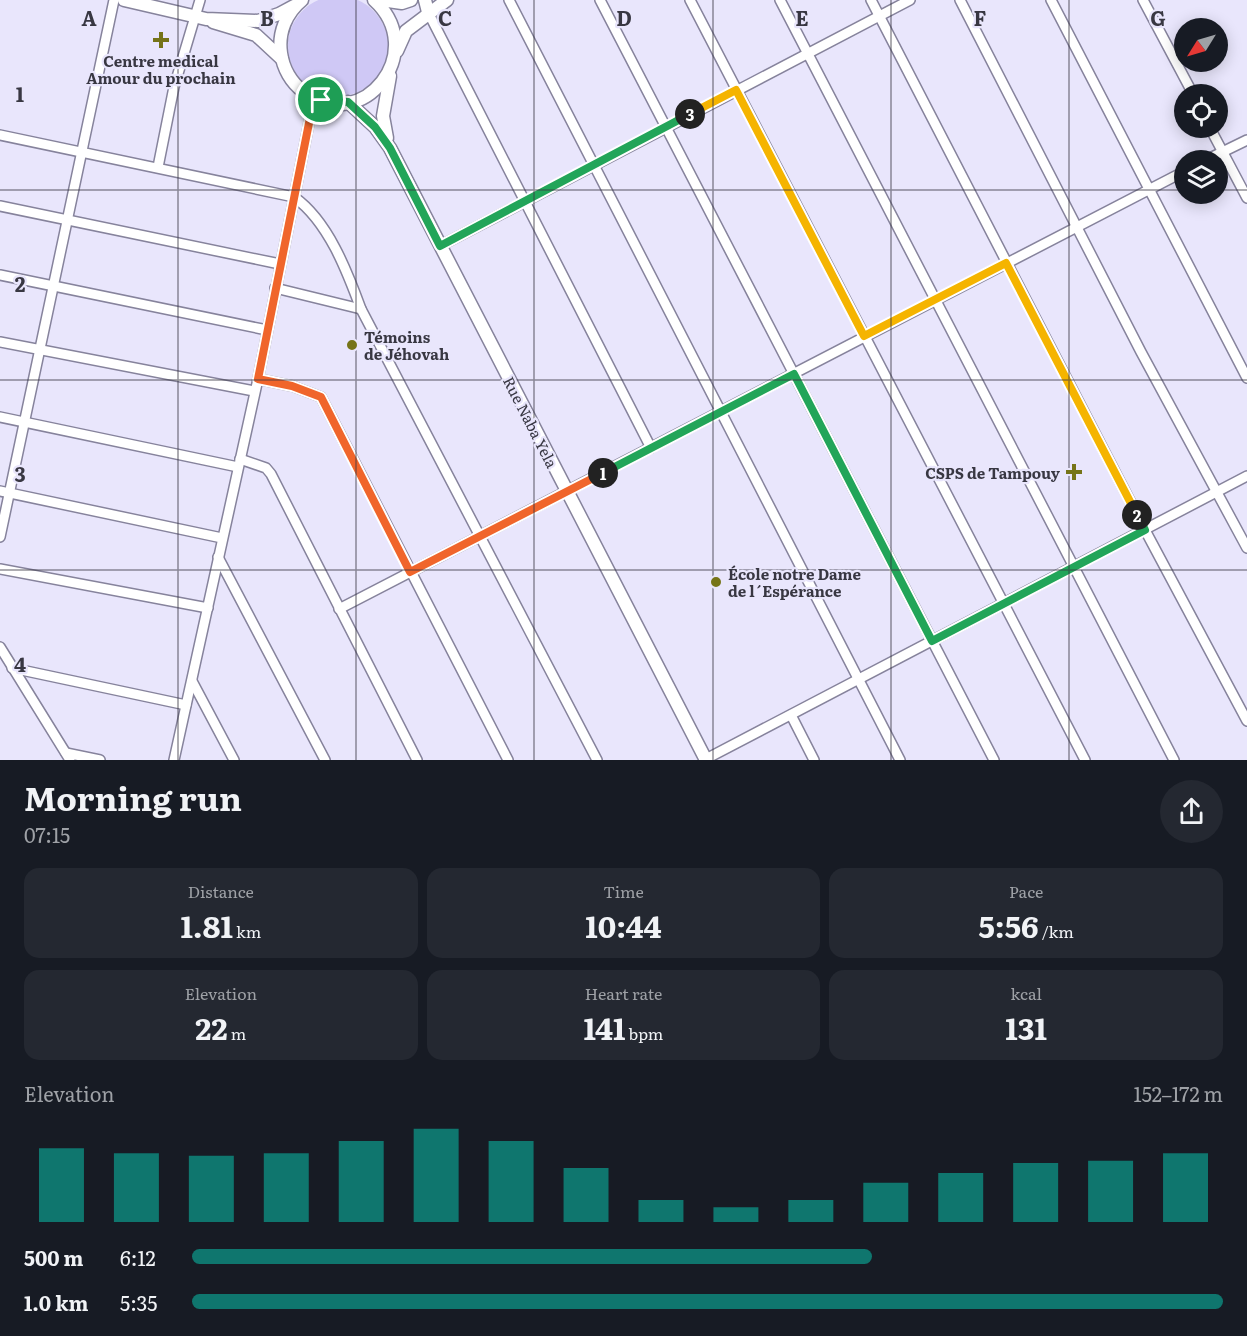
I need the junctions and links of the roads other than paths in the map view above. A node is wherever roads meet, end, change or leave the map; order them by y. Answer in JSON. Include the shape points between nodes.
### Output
{"nodes":[{"id":1,"x":114,"y":0,"type":"edge"},
{"id":2,"x":124,"y":0,"type":"edge"},
{"id":3,"x":200,"y":0,"type":"edge"},
{"id":4,"x":374,"y":0,"type":"edge"},
{"id":5,"x":381,"y":0,"type":"edge"},
{"id":6,"x":411,"y":0,"type":"edge"},
{"id":7,"x":447,"y":0,"type":"edge"},
{"id":8,"x":509,"y":0,"type":"edge"},
{"id":9,"x":600,"y":0,"type":"edge"},
{"id":10,"x":690,"y":0,"type":"edge"},
{"id":11,"x":780,"y":0,"type":"edge"},
{"id":12,"x":871,"y":0,"type":"edge"},
{"id":13,"x":910,"y":0,"type":"edge"},
{"id":14,"x":960,"y":0,"type":"edge"},
{"id":15,"x":1051,"y":0,"type":"edge"},
{"id":16,"x":1143,"y":0,"type":"edge"},
{"id":17,"x":300,"y":2,"type":"edge"},
{"id":18,"x":427,"y":6,"type":"edge"},
{"id":19,"x":879,"y":16,"type":"junction"},
{"id":20,"x":201,"y":19,"type":"junction"},
{"id":21,"x":807,"y":53,"type":"junction"},
{"id":22,"x":282,"y":59,"type":"junction"},
{"id":23,"x":393,"y":62,"type":"junction"},
{"id":24,"x":1187,"y":84,"type":"edge"},
{"id":25,"x":736,"y":90,"type":"junction"},
{"id":26,"x":314,"y":98,"type":"junction"},
{"id":27,"x":348,"y":102,"type":"junction"},
{"id":28,"x":665,"y":127,"type":"junction"},
{"id":29,"x":0,"y":135,"type":"edge"},
{"id":30,"x":1247,"y":140,"type":"edge"},
{"id":31,"x":390,"y":148,"type":"junction"},
{"id":32,"x":1227,"y":150,"type":"edge"},
{"id":33,"x":82,"y":152,"type":"junction"},
{"id":34,"x":1228,"y":162,"type":"edge"},
{"id":35,"x":592,"y":165,"type":"junction"},
{"id":36,"x":158,"y":168,"type":"junction"},
{"id":37,"x":1174,"y":176,"type":"edge"},
{"id":38,"x":1149,"y":189,"type":"junction"},
{"id":39,"x":294,"y":197,"type":"junction"},
{"id":40,"x":1247,"y":198,"type":"edge"},
{"id":41,"x":524,"y":202,"type":"junction"},
{"id":42,"x":0,"y":206,"type":"edge"},
{"id":43,"x":67,"y":220,"type":"junction"},
{"id":44,"x":1078,"y":225,"type":"junction"},
{"id":45,"x":440,"y":246,"type":"junction"},
{"id":46,"x":1006,"y":263,"type":"junction"},
{"id":47,"x":280,"y":264,"type":"junction"},
{"id":48,"x":0,"y":275,"type":"edge"},
{"id":49,"x":53,"y":286,"type":"junction"},
{"id":50,"x":275,"y":288,"type":"junction"},
{"id":51,"x":934,"y":300,"type":"junction"},
{"id":52,"x":361,"y":309,"type":"junction"},
{"id":53,"x":267,"y":330,"type":"junction"},
{"id":54,"x":864,"y":336,"type":"junction"},
{"id":55,"x":0,"y":342,"type":"edge"},
{"id":56,"x":39,"y":350,"type":"junction"},
{"id":57,"x":794,"y":374,"type":"junction"},
{"id":58,"x":1247,"y":378,"type":"edge"},
{"id":59,"x":258,"y":379,"type":"junction"},
{"id":60,"x":254,"y":392,"type":"junction"},
{"id":61,"x":720,"y":412,"type":"junction"},
{"id":62,"x":0,"y":417,"type":"edge"},
{"id":63,"x":24,"y":421,"type":"junction"},
{"id":64,"x":651,"y":448,"type":"junction"},
{"id":65,"x":239,"y":463,"type":"junction"},
{"id":66,"x":1247,"y":476,"type":"edge"},
{"id":67,"x":567,"y":491,"type":"junction"},
{"id":68,"x":4,"y":492,"type":"edge"},
{"id":69,"x":1218,"y":492,"type":"junction"},
{"id":70,"x":1145,"y":530,"type":"junction"},
{"id":71,"x":480,"y":536,"type":"junction"},
{"id":72,"x":0,"y":537,"type":"edge"},
{"id":73,"x":222,"y":538,"type":"junction"},
{"id":74,"x":1247,"y":548,"type":"edge"},
{"id":75,"x":218,"y":556,"type":"junction"},
{"id":76,"x":1075,"y":567,"type":"junction"},
{"id":77,"x":0,"y":569,"type":"edge"},
{"id":78,"x":410,"y":572,"type":"junction"},
{"id":79,"x":1002,"y":605,"type":"junction"},
{"id":80,"x":208,"y":608,"type":"junction"},
{"id":81,"x":339,"y":609,"type":"junction"},
{"id":82,"x":932,"y":641,"type":"junction"},
{"id":83,"x":0,"y":647,"type":"edge"},
{"id":84,"x":12,"y":668,"type":"junction"},
{"id":85,"x":858,"y":680,"type":"junction"},
{"id":86,"x":192,"y":681,"type":"junction"},
{"id":87,"x":186,"y":705,"type":"junction"},
{"id":88,"x":790,"y":715,"type":"junction"},
{"id":89,"x":1247,"y":721,"type":"edge"},
{"id":90,"x":68,"y":757,"type":"edge"},
{"id":91,"x":100,"y":760,"type":"edge"},
{"id":92,"x":174,"y":760,"type":"edge"},
{"id":93,"x":234,"y":760,"type":"edge"},
{"id":94,"x":325,"y":760,"type":"edge"},
{"id":95,"x":417,"y":760,"type":"edge"},
{"id":96,"x":508,"y":760,"type":"edge"},
{"id":97,"x":597,"y":760,"type":"edge"},
{"id":98,"x":705,"y":760,"type":"edge"},
{"id":99,"x":814,"y":760,"type":"edge"},
{"id":100,"x":900,"y":760,"type":"edge"},
{"id":101,"x":994,"y":760,"type":"edge"},
{"id":102,"x":1085,"y":760,"type":"edge"},
{"id":103,"x":1174,"y":760,"type":"edge"}],
"edges":[{"from":1,"to":33,"type":"street"},
{"from":2,"to":20,"type":"street"},
{"from":3,"to":20,"type":"street"},
{"from":4,"to":23,"type":"street","via":[[391,22],[395,36]]},
{"from":5,"to":6,"type":"street"},
{"from":7,"to":18,"type":"street"},
{"from":8,"to":35,"type":"street"},
{"from":9,"to":28,"type":"street"},
{"from":10,"to":25,"type":"street"},
{"from":11,"to":21,"type":"street"},
{"from":12,"to":19,"type":"street"},
{"from":13,"to":19,"type":"street"},
{"from":14,"to":44,"type":"street"},
{"from":15,"to":38,"type":"street"},
{"from":16,"to":24,"type":"street"},
{"from":17,"to":20,"type":"street","via":[[258,21]]},
{"from":17,"to":22,"type":"street","via":[[282,29]]},
{"from":18,"to":23,"type":"street","via":[[406,31]]},
{"from":18,"to":41,"type":"street"},
{"from":19,"to":21,"type":"street"},
{"from":19,"to":46,"type":"street"},
{"from":20,"to":22,"type":"street","via":[[256,35]]},
{"from":20,"to":36,"type":"street","via":[[185,46]]},
{"from":21,"to":25,"type":"street"},
{"from":21,"to":51,"type":"street"},
{"from":22,"to":26,"type":"street","via":[[291,80]]},
{"from":23,"to":27,"type":"street","via":[[374,90]]},
{"from":23,"to":31,"type":"street","via":[[383,116]]},
{"from":25,"to":28,"type":"street"},
{"from":25,"to":54,"type":"street"},
{"from":26,"to":27,"type":"street"},
{"from":26,"to":39,"type":"street"},
{"from":27,"to":31,"type":"street","via":[[375,127]]},
{"from":28,"to":35,"type":"street"},
{"from":28,"to":57,"type":"street"},
{"from":29,"to":33,"type":"street"},
{"from":30,"to":32,"type":"street"},
{"from":31,"to":45,"type":"street","name":"Rue Naba Yela"},
{"from":33,"to":36,"type":"street"},
{"from":33,"to":43,"type":"street"},
{"from":34,"to":40,"type":"street"},
{"from":35,"to":41,"type":"street"},
{"from":35,"to":61,"type":"street"},
{"from":36,"to":39,"type":"street"},
{"from":37,"to":38,"type":"street"},
{"from":38,"to":44,"type":"street"},
{"from":38,"to":58,"type":"street"},
{"from":39,"to":47,"type":"street"},
{"from":39,"to":52,"type":"street","via":[[315,216],[350,279]]},
{"from":41,"to":45,"type":"street"},
{"from":41,"to":64,"type":"street"},
{"from":42,"to":43,"type":"street"},
{"from":43,"to":47,"type":"street"},
{"from":43,"to":49,"type":"street"},
{"from":44,"to":46,"type":"street"},
{"from":44,"to":69,"type":"street"},
{"from":45,"to":67,"type":"street","name":"Rue Naba Yela"},
{"from":46,"to":51,"type":"street"},
{"from":46,"to":70,"type":"street"},
{"from":47,"to":50,"type":"street"},
{"from":48,"to":49,"type":"street"},
{"from":49,"to":53,"type":"street"},
{"from":49,"to":56,"type":"street"},
{"from":50,"to":52,"type":"street"},
{"from":50,"to":53,"type":"street"},
{"from":51,"to":54,"type":"street"},
{"from":51,"to":76,"type":"street"},
{"from":52,"to":71,"type":"street"},
{"from":53,"to":59,"type":"street"},
{"from":54,"to":57,"type":"street"},
{"from":54,"to":79,"type":"street"},
{"from":55,"to":56,"type":"street"},
{"from":56,"to":60,"type":"street"},
{"from":56,"to":63,"type":"street"},
{"from":57,"to":61,"type":"street"},
{"from":57,"to":82,"type":"street"},
{"from":59,"to":60,"type":"street"},
{"from":59,"to":78,"type":"street","via":[[321,397]]},
{"from":60,"to":65,"type":"street"},
{"from":61,"to":64,"type":"street"},
{"from":61,"to":85,"type":"street"},
{"from":62,"to":63,"type":"street"},
{"from":63,"to":65,"type":"street"},
{"from":63,"to":68,"type":"street"},
{"from":64,"to":67,"type":"street"},
{"from":65,"to":73,"type":"street"},
{"from":65,"to":81,"type":"street","via":[[266,468],[271,474]]},
{"from":66,"to":69,"type":"street"},
{"from":67,"to":71,"type":"street"},
{"from":67,"to":98,"type":"street","name":"Rue Naba Yela"},
{"from":68,"to":72,"type":"street"},
{"from":68,"to":73,"type":"street"},
{"from":69,"to":70,"type":"street"},
{"from":69,"to":74,"type":"street"},
{"from":70,"to":76,"type":"street"},
{"from":70,"to":89,"type":"street"},
{"from":71,"to":78,"type":"street"},
{"from":71,"to":97,"type":"street"},
{"from":73,"to":75,"type":"street"},
{"from":75,"to":80,"type":"street"},
{"from":75,"to":94,"type":"street"},
{"from":76,"to":79,"type":"street"},
{"from":76,"to":103,"type":"street"},
{"from":77,"to":80,"type":"street"},
{"from":78,"to":81,"type":"street"},
{"from":78,"to":96,"type":"street"},
{"from":79,"to":82,"type":"street"},
{"from":79,"to":102,"type":"street"},
{"from":80,"to":86,"type":"street"},
{"from":81,"to":95,"type":"street"},
{"from":82,"to":85,"type":"street"},
{"from":82,"to":101,"type":"street"},
{"from":83,"to":84,"type":"street"},
{"from":84,"to":87,"type":"street"},
{"from":84,"to":90,"type":"street"},
{"from":85,"to":88,"type":"street"},
{"from":85,"to":100,"type":"street"},
{"from":86,"to":87,"type":"street"},
{"from":86,"to":93,"type":"street"},
{"from":87,"to":92,"type":"street"},
{"from":88,"to":98,"type":"street"},
{"from":88,"to":99,"type":"street"},
{"from":90,"to":91,"type":"street"}]}
